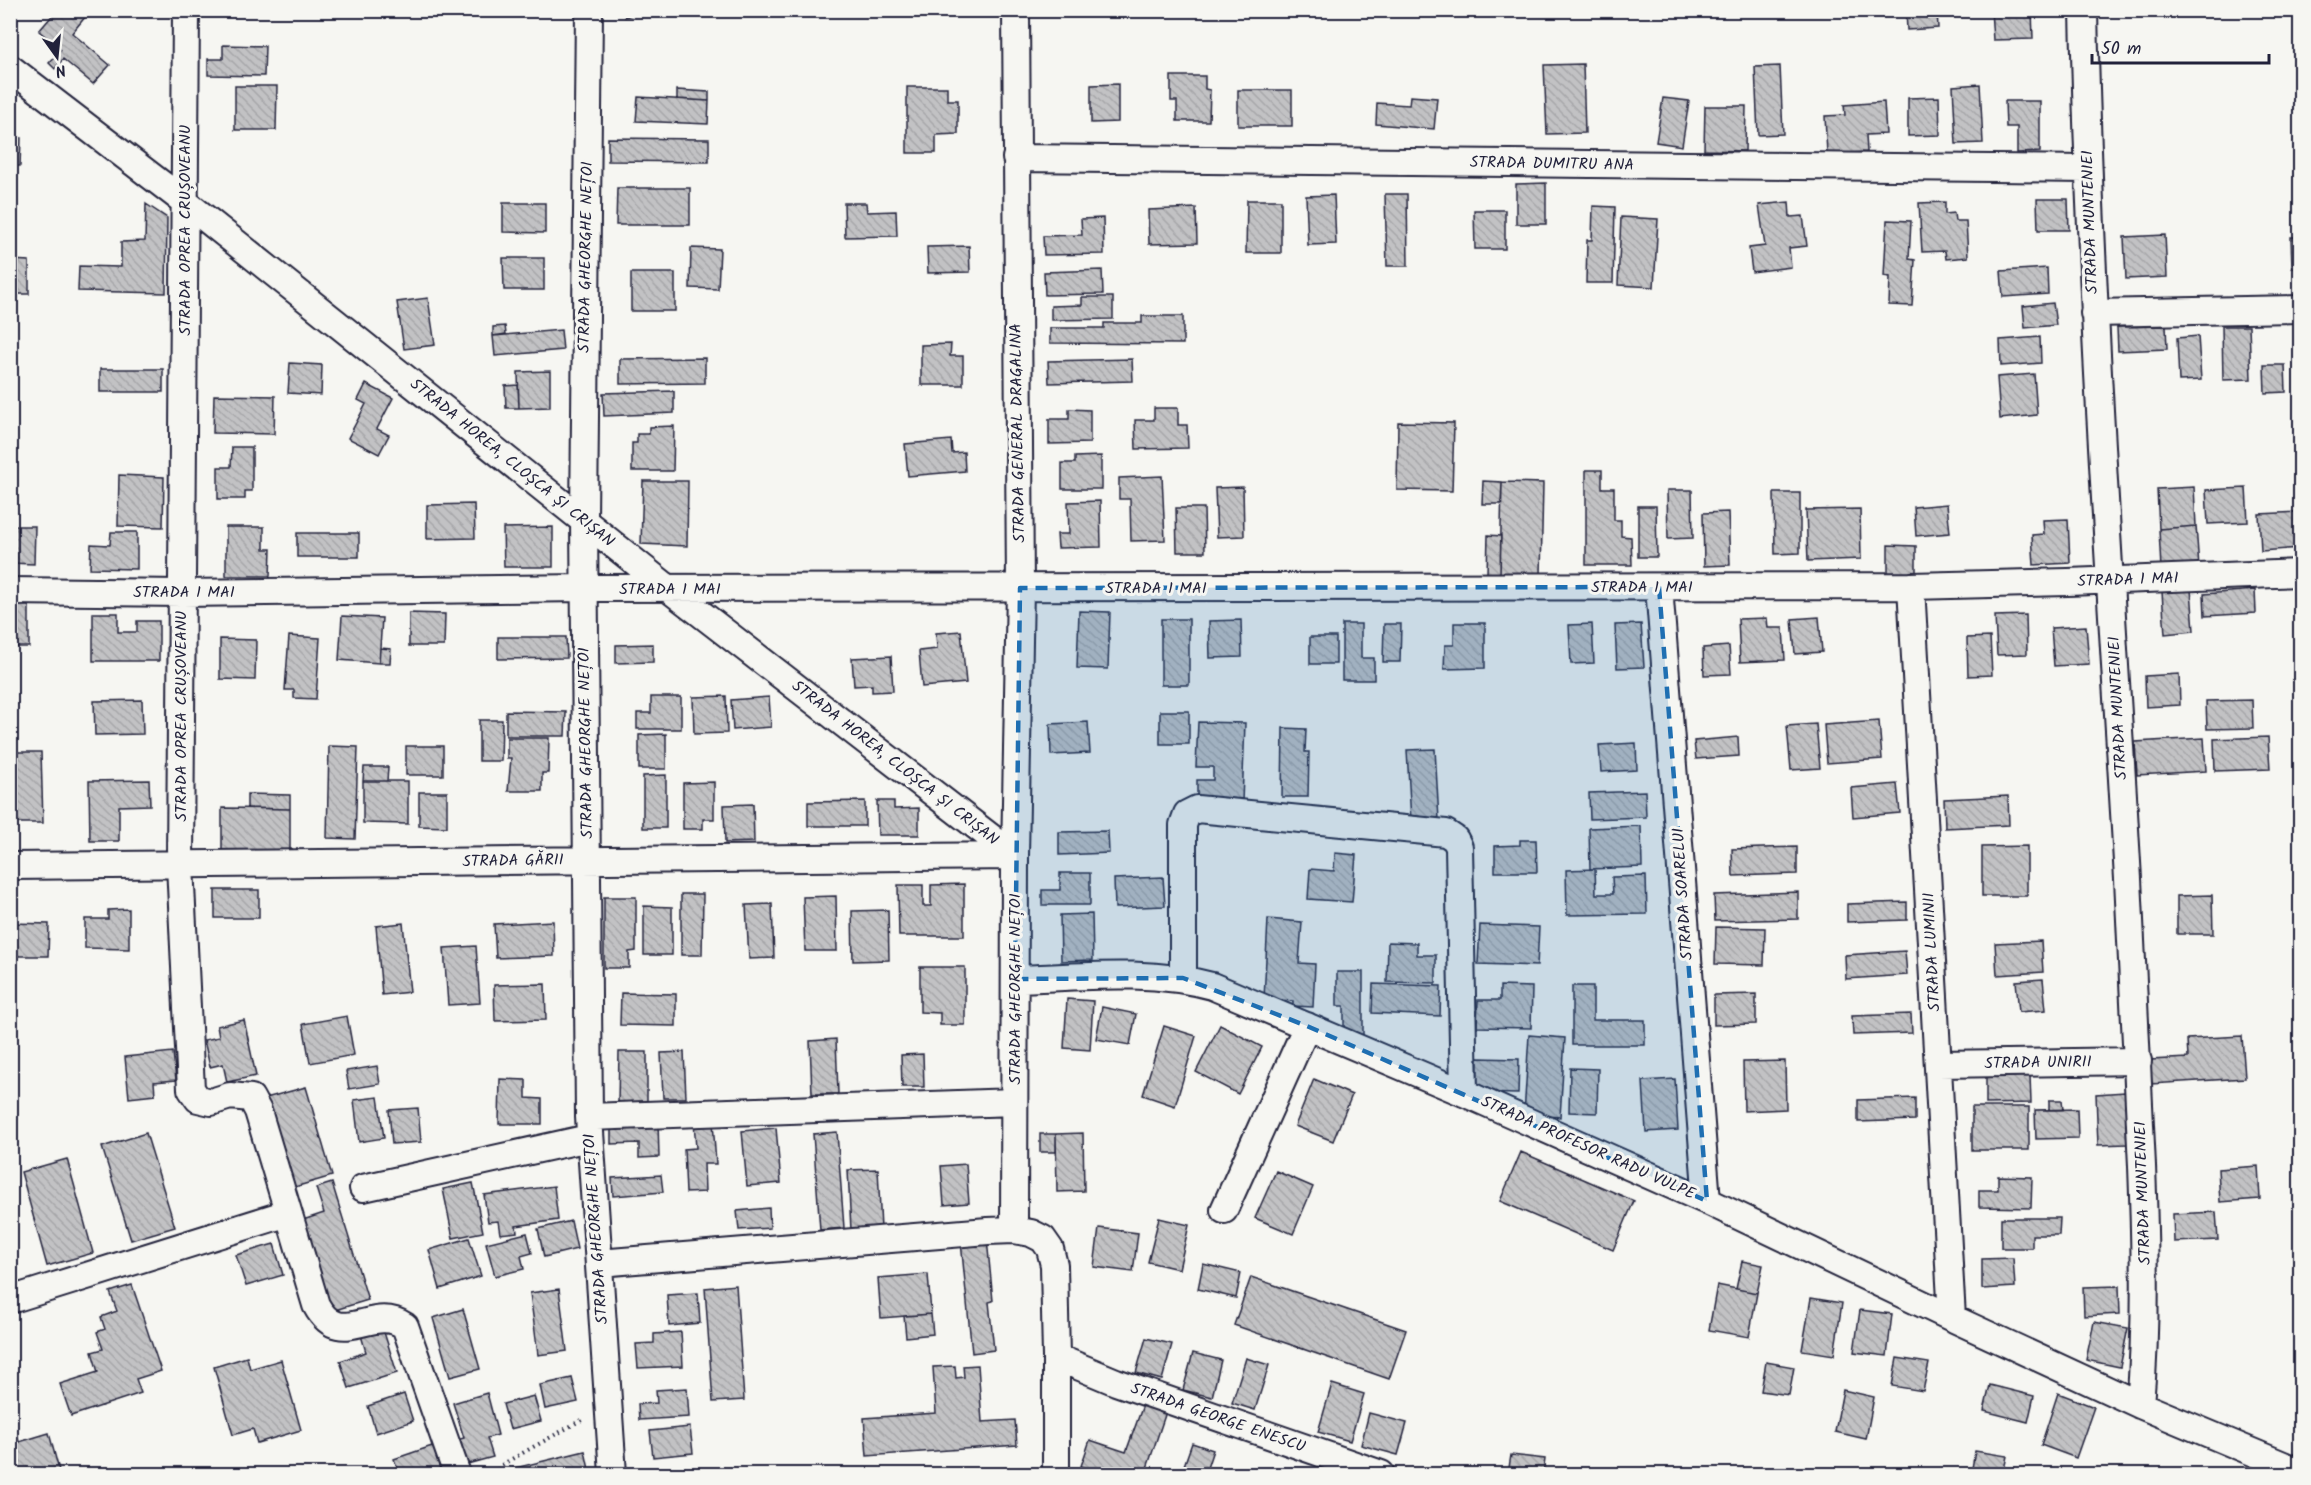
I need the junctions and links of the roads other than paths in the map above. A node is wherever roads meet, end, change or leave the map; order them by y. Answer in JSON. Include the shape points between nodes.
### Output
{"nodes":[{"id":1,"x":186,"y":10,"type":"edge"},
{"id":2,"x":589,"y":10,"type":"edge"},
{"id":3,"x":1016,"y":10,"type":"edge"},
{"id":4,"x":2084,"y":10,"type":"edge"},
{"id":5,"x":10,"y":68,"type":"edge"},
{"id":6,"x":1016,"y":158,"type":"junction"},
{"id":7,"x":2087,"y":169,"type":"junction"},
{"id":8,"x":185,"y":202,"type":"junction"},
{"id":9,"x":2301,"y":309,"type":"edge"},
{"id":10,"x":2094,"y":313,"type":"junction"},
{"id":11,"x":584,"y":519,"type":"junction"},
{"id":12,"x":2301,"y":573,"type":"edge"},
{"id":13,"x":2110,"y":580,"type":"junction"},
{"id":14,"x":1911,"y":586,"type":"junction"},
{"id":15,"x":1659,"y":587,"type":"junction"},
{"id":16,"x":584,"y":588,"type":"junction"},
{"id":17,"x":1020,"y":588,"type":"junction"},
{"id":18,"x":669,"y":589,"type":"junction"},
{"id":19,"x":10,"y":591,"type":"edge"},
{"id":20,"x":182,"y":593,"type":"junction"},
{"id":21,"x":1016,"y":856,"type":"junction"},
{"id":22,"x":587,"y":860,"type":"junction"},
{"id":23,"x":180,"y":865,"type":"junction"},
{"id":24,"x":10,"y":866,"type":"edge"},
{"id":25,"x":1183,"y":978,"type":"junction"},
{"id":26,"x":1015,"y":979,"type":"junction"},
{"id":27,"x":1307,"y":1026,"type":"junction"},
{"id":28,"x":2138,"y":1061,"type":"junction"},
{"id":29,"x":1938,"y":1064,"type":"junction"},
{"id":30,"x":1464,"y":1093,"type":"junction"},
{"id":31,"x":1014,"y":1102,"type":"junction"},
{"id":32,"x":589,"y":1128,"type":"junction"},
{"id":33,"x":363,"y":1188,"type":"dead end"},
{"id":34,"x":1707,"y":1201,"type":"junction"},
{"id":35,"x":1224,"y":1210,"type":"dead end"},
{"id":36,"x":288,"y":1213,"type":"junction"},
{"id":37,"x":1014,"y":1230,"type":"junction"},
{"id":38,"x":599,"y":1263,"type":"junction"},
{"id":39,"x":10,"y":1300,"type":"edge"},
{"id":40,"x":1952,"y":1318,"type":"junction"},
{"id":41,"x":1056,"y":1357,"type":"junction"},
{"id":42,"x":2140,"y":1405,"type":"junction"},
{"id":43,"x":2301,"y":1472,"type":"edge"},
{"id":44,"x":457,"y":1474,"type":"edge"},
{"id":45,"x":613,"y":1474,"type":"edge"},
{"id":46,"x":1056,"y":1474,"type":"edge"},
{"id":47,"x":1381,"y":1474,"type":"edge"}],
"edges":[{"from":1,"to":8,"type":"street","name":"STRADA OPREA CRUȘOVEANU"},
{"from":2,"to":11,"type":"street","name":"STRADA GHEORGHE NEȚOI"},
{"from":3,"to":6,"type":"street","name":"STRADA GENERAL DRAGALINA"},
{"from":4,"to":7,"type":"street","name":"STRADA MUNTENIEI"},
{"from":5,"to":8,"type":"street","name":"STRADA HOREA, CLOȘCA ȘI CRIȘAN"},
{"from":6,"to":7,"type":"street","name":"STRADA DUMITRU ANA"},
{"from":6,"to":17,"type":"street","name":"STRADA GENERAL DRAGALINA"},
{"from":7,"to":10,"type":"street","name":"STRADA MUNTENIEI"},
{"from":8,"to":11,"type":"street","name":"STRADA HOREA, CLOȘCA ȘI CRIȘAN"},
{"from":8,"to":20,"type":"street","name":"STRADA OPREA CRUȘOVEANU"},
{"from":9,"to":10,"type":"street"},
{"from":10,"to":13,"type":"street","name":"STRADA MUNTENIEI"},
{"from":11,"to":16,"type":"street","name":"STRADA GHEORGHE NEȚOI"},
{"from":11,"to":18,"type":"street","name":"STRADA HOREA, CLOȘCA ȘI CRIȘAN"},
{"from":12,"to":13,"type":"street","name":"STRADA 1 MAI"},
{"from":13,"to":14,"type":"street","name":"STRADA 1 MAI"},
{"from":13,"to":28,"type":"street","name":"STRADA MUNTENIEI"},
{"from":14,"to":15,"type":"street","name":"STRADA 1 MAI"},
{"from":14,"to":29,"type":"street","name":"STRADA LUMINII"},
{"from":15,"to":17,"type":"street","name":"STRADA 1 MAI"},
{"from":15,"to":34,"type":"street","name":"STRADA SOARELUI"},
{"from":16,"to":18,"type":"street","name":"STRADA 1 MAI"},
{"from":16,"to":20,"type":"street","name":"STRADA 1 MAI"},
{"from":16,"to":22,"type":"street","name":"STRADA GHEORGHE NEȚOI"},
{"from":17,"to":18,"type":"street","name":"STRADA 1 MAI"},
{"from":17,"to":21,"type":"street","name":"STRADA GENERAL DRAGALINA"},
{"from":18,"to":21,"type":"street","name":"STRADA HOREA, CLOȘCA ȘI CRIȘAN"},
{"from":19,"to":20,"type":"street","name":"STRADA 1 MAI"},
{"from":20,"to":23,"type":"street","name":"STRADA OPREA CRUȘOVEANU"},
{"from":21,"to":22,"type":"street","name":"STRADA GĂRII"},
{"from":21,"to":26,"type":"street","name":"STRADA GHEORGHE NEȚOI"},
{"from":22,"to":23,"type":"street","name":"STRADA GĂRII"},
{"from":22,"to":32,"type":"street","name":"STRADA GHEORGHE NEȚOI"},
{"from":23,"to":24,"type":"street","name":"STRADA GĂRII"},
{"from":23,"to":36,"type":"street","name":"STRADA OPREA CRUȘOVEANU","via":[[191,1089],[198,1099],[211,1102],[230,1096],[251,1098]]},
{"from":25,"to":26,"type":"street","name":"STRADA PROFESOR RADU VULPE","via":[[1148,975]]},
{"from":25,"to":27,"type":"street","name":"STRADA PROFESOR RADU VULPE","via":[[1212,986]]},
{"from":25,"to":30,"type":"street","via":[[1183,825],[1187,814],[1197,809],[1446,833],[1459,848]]},
{"from":26,"to":31,"type":"street","name":"STRADA GHEORGHE NEȚOI"},
{"from":27,"to":30,"type":"street","name":"STRADA PROFESOR RADU VULPE"},
{"from":27,"to":35,"type":"street"},
{"from":28,"to":29,"type":"street","name":"STRADA UNIRII"},
{"from":28,"to":42,"type":"street","name":"STRADA MUNTENIEI","via":[[2146,1275]]},
{"from":29,"to":40,"type":"street","name":"STRADA LUMINII"},
{"from":30,"to":34,"type":"street","name":"STRADA PROFESOR RADU VULPE"},
{"from":31,"to":32,"type":"street"},
{"from":31,"to":37,"type":"street","name":"STRADA GHEORGHE NEȚOI"},
{"from":32,"to":33,"type":"street"},
{"from":32,"to":38,"type":"street","name":"STRADA GHEORGHE NEȚOI"},
{"from":34,"to":40,"type":"street","name":"STRADA PROFESOR RADU VULPE"},
{"from":36,"to":39,"type":"street"},
{"from":36,"to":44,"type":"street","via":[[323,1318],[335,1325],[395,1319],[405,1326]]},
{"from":37,"to":38,"type":"street"},
{"from":37,"to":41,"type":"street","via":[[1031,1233],[1050,1249],[1054,1264]]},
{"from":38,"to":45,"type":"street","name":"STRADA GHEORGHE NEȚOI"},
{"from":40,"to":42,"type":"street","name":"STRADA PROFESOR RADU VULPE"},
{"from":41,"to":46,"type":"street"},
{"from":41,"to":47,"type":"street","name":"STRADA GEORGE ENESCU","via":[[1116,1382]]},
{"from":42,"to":43,"type":"street","name":"STRADA PROFESOR RADU VULPE"}]}
